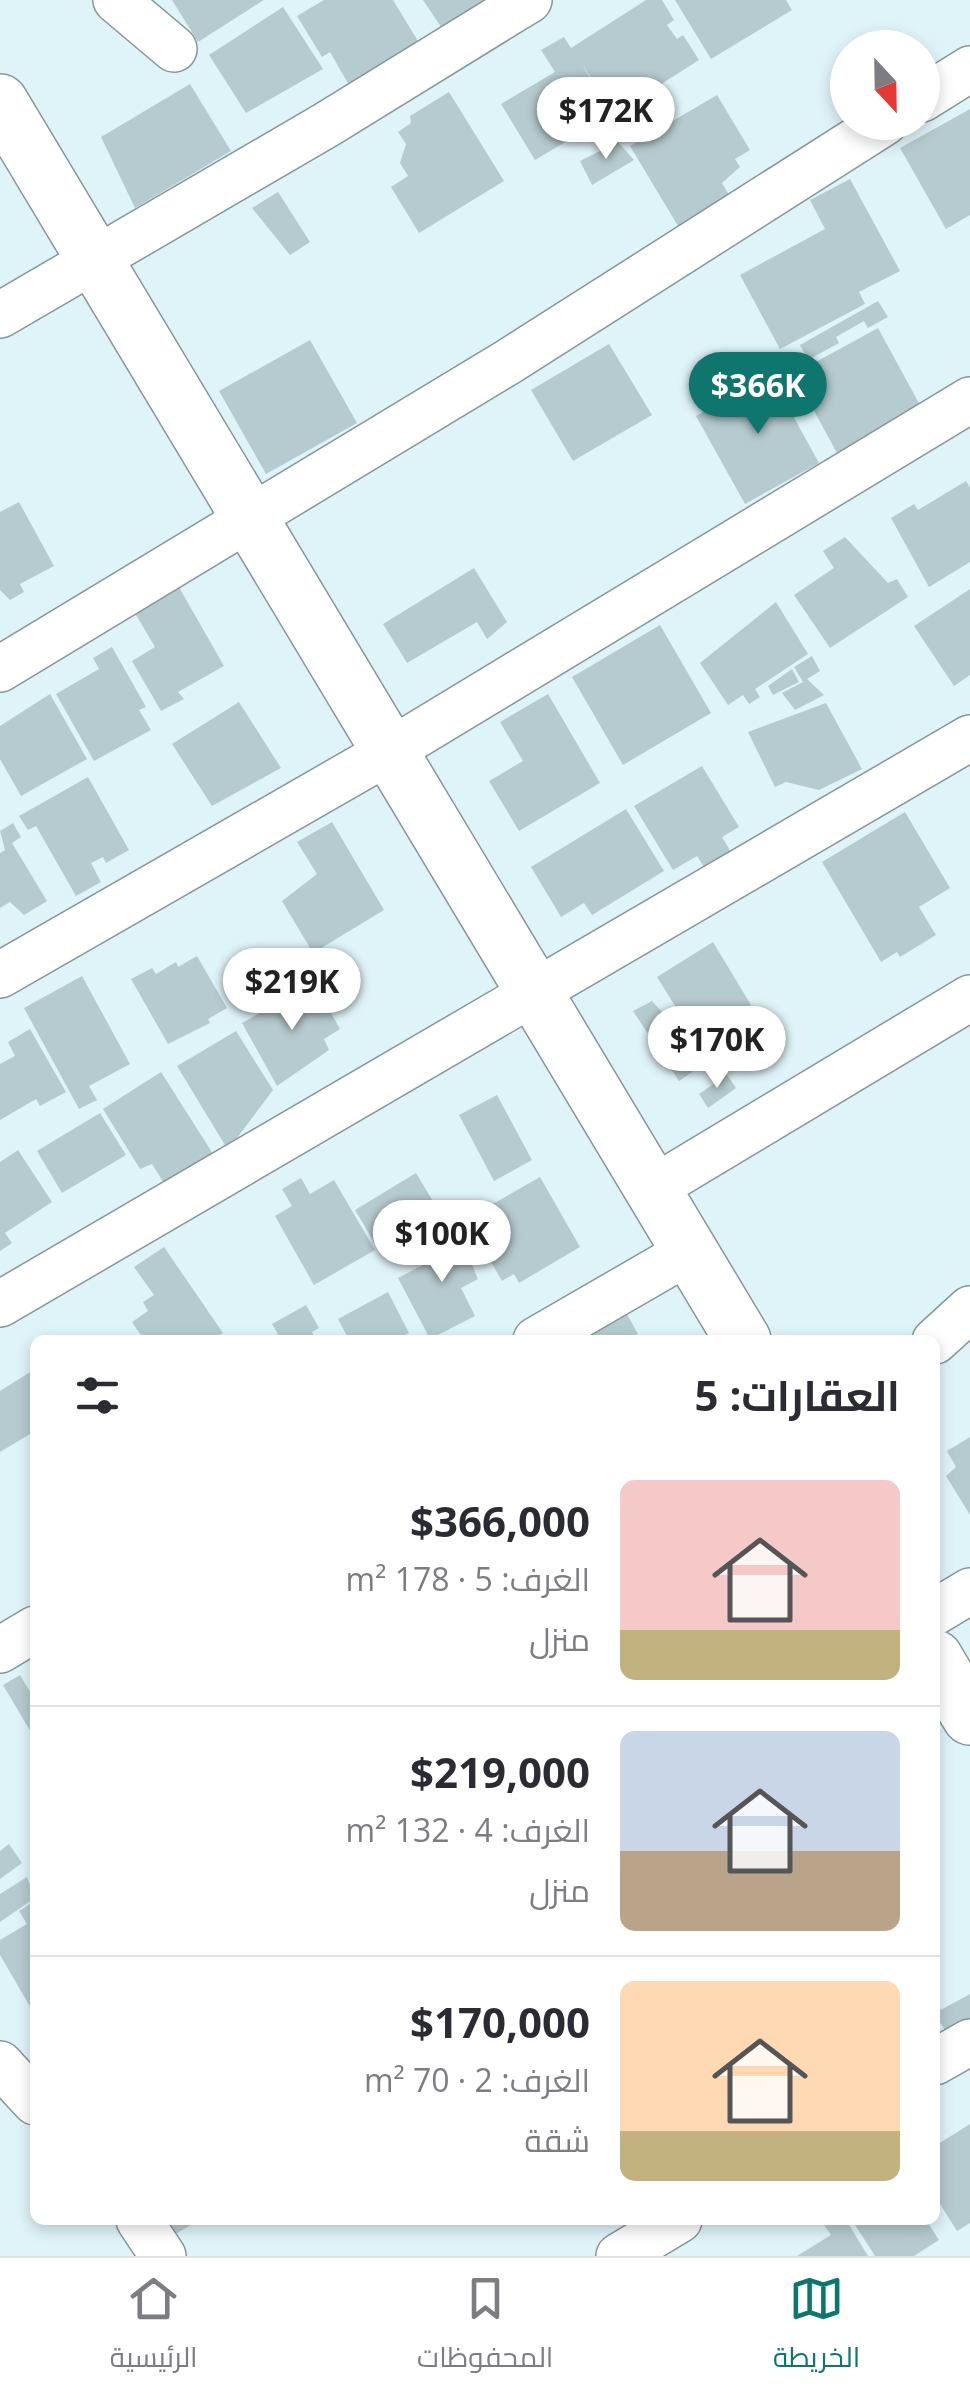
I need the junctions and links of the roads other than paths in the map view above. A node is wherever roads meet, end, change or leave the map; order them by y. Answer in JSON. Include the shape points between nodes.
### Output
{"nodes":[{"id":1,"x":116,"y":0,"type":"edge"},
{"id":2,"x":529,"y":0,"type":"edge"},
{"id":3,"x":174,"y":48,"type":"dead end"},
{"id":4,"x":970,"y":69,"type":"edge"},
{"id":5,"x":940,"y":88,"type":"edge"},
{"id":6,"x":0,"y":102,"type":"edge"},
{"id":7,"x":857,"y":140,"type":"edge"},
{"id":8,"x":95,"y":259,"type":"junction"},
{"id":9,"x":0,"y":315,"type":"edge"},
{"id":10,"x":970,"y":400,"type":"edge"},
{"id":11,"x":251,"y":520,"type":"junction"},
{"id":12,"x":0,"y":669,"type":"edge"},
{"id":13,"x":970,"y":738,"type":"edge"},
{"id":14,"x":390,"y":751,"type":"junction"},
{"id":15,"x":0,"y":975,"type":"edge"},
{"id":16,"x":534,"y":994,"type":"junction"},
{"id":17,"x":970,"y":998,"type":"edge"},
{"id":18,"x":652,"y":1189,"type":"junction"},
{"id":19,"x":690,"y":1251,"type":"junction"},
{"id":20,"x":0,"y":1304,"type":"edge"},
{"id":21,"x":970,"y":1309,"type":"edge"},
{"id":22,"x":545,"y":1335,"type":"edge"},
{"id":23,"x":740,"y":1335,"type":"edge"},
{"id":24,"x":940,"y":1336,"type":"edge"},
{"id":25,"x":970,"y":1591,"type":"edge"},
{"id":26,"x":940,"y":1609,"type":"edge"},
{"id":27,"x":940,"y":1666,"type":"edge"},
{"id":28,"x":970,"y":1717,"type":"edge"},
{"id":29,"x":970,"y":2042,"type":"edge"},
{"id":30,"x":940,"y":2059,"type":"edge"},
{"id":31,"x":10,"y":2063,"type":"edge"},
{"id":32,"x":30,"y":2094,"type":"edge"},
{"id":33,"x":143,"y":2225,"type":"edge"},
{"id":34,"x":670,"y":2225,"type":"edge"},
{"id":35,"x":163,"y":2256,"type":"edge"},
{"id":36,"x":619,"y":2256,"type":"edge"}],
"edges":[{"from":1,"to":3,"type":"street"},
{"from":2,"to":8,"type":"street"},
{"from":4,"to":5,"type":"street"},
{"from":6,"to":8,"type":"street"},
{"from":7,"to":11,"type":"street"},
{"from":8,"to":9,"type":"street"},
{"from":8,"to":11,"type":"street"},
{"from":10,"to":14,"type":"street"},
{"from":11,"to":12,"type":"street"},
{"from":11,"to":14,"type":"street"},
{"from":13,"to":16,"type":"street"},
{"from":14,"to":15,"type":"street"},
{"from":14,"to":16,"type":"street"},
{"from":16,"to":18,"type":"street"},
{"from":16,"to":20,"type":"street"},
{"from":17,"to":18,"type":"street"},
{"from":18,"to":19,"type":"street"},
{"from":19,"to":22,"type":"street"},
{"from":19,"to":23,"type":"street"},
{"from":21,"to":24,"type":"street"},
{"from":25,"to":26,"type":"street"},
{"from":27,"to":28,"type":"street"},
{"from":29,"to":30,"type":"street"},
{"from":31,"to":32,"type":"street"},
{"from":33,"to":35,"type":"street"},
{"from":34,"to":36,"type":"street"}]}
